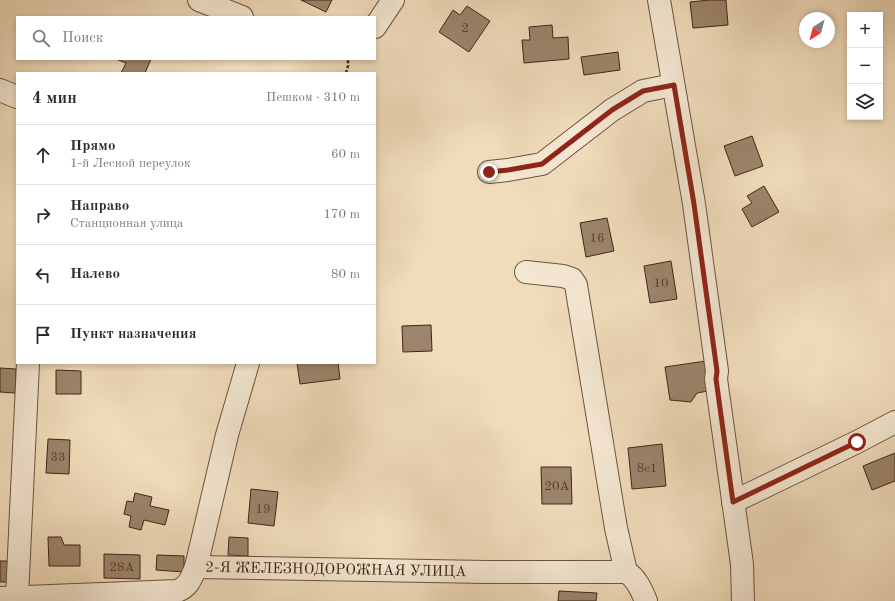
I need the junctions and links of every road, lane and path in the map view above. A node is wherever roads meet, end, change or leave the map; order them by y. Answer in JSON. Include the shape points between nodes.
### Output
{"nodes":[{"id":1,"x":200,"y":0,"type":"edge"},
{"id":2,"x":393,"y":0,"type":"edge"},
{"id":3,"x":659,"y":0,"type":"edge"},
{"id":4,"x":240,"y":16,"type":"edge"},
{"id":5,"x":376,"y":26,"type":"edge"},
{"id":6,"x":348,"y":60,"type":"edge"},
{"id":7,"x":346,"y":72,"type":"edge"},
{"id":8,"x":674,"y":85,"type":"junction"},
{"id":9,"x":0,"y":90,"type":"edge"},
{"id":10,"x":16,"y":97,"type":"edge"},
{"id":11,"x":489,"y":172,"type":"dead end"},
{"id":12,"x":526,"y":272,"type":"dead end"},
{"id":13,"x":28,"y":364,"type":"edge"},
{"id":14,"x":248,"y":364,"type":"edge"},
{"id":15,"x":895,"y":422,"type":"edge"},
{"id":16,"x":733,"y":502,"type":"junction"},
{"id":17,"x":196,"y":567,"type":"junction"},
{"id":18,"x":626,"y":572,"type":"junction"},
{"id":19,"x":8,"y":598,"type":"edge"},
{"id":20,"x":646,"y":601,"type":"edge"},
{"id":21,"x":743,"y":601,"type":"edge"}],
"edges":[{"from":1,"to":4,"type":"street"},
{"from":2,"to":5,"type":"street"},
{"from":3,"to":8,"type":"street"},
{"from":6,"to":7,"type":"path"},
{"from":8,"to":11,"type":"street","via":[[643,91],[612,110],[542,164]]},
{"from":8,"to":16,"type":"street","via":[[695,212]]},
{"from":9,"to":10,"type":"street"},
{"from":12,"to":18,"type":"street","via":[[563,276],[572,279],[576,285],[616,528]]},
{"from":13,"to":19,"type":"street"},
{"from":14,"to":17,"type":"street","via":[[227,434]]},
{"from":15,"to":16,"type":"street"},
{"from":16,"to":21,"type":"street","via":[[742,564]]},
{"from":17,"to":18,"type":"street","name":"2-Я ЖЕЛЕЗНОДОРОЖНАЯ УЛИЦА"},
{"from":17,"to":19,"type":"street","name":"2-Я ЖЕЛЕЗНОДОРОЖНАЯ УЛИЦА","via":[[187,584],[177,591]]},
{"from":18,"to":20,"type":"street","via":[[631,575]]}]}
